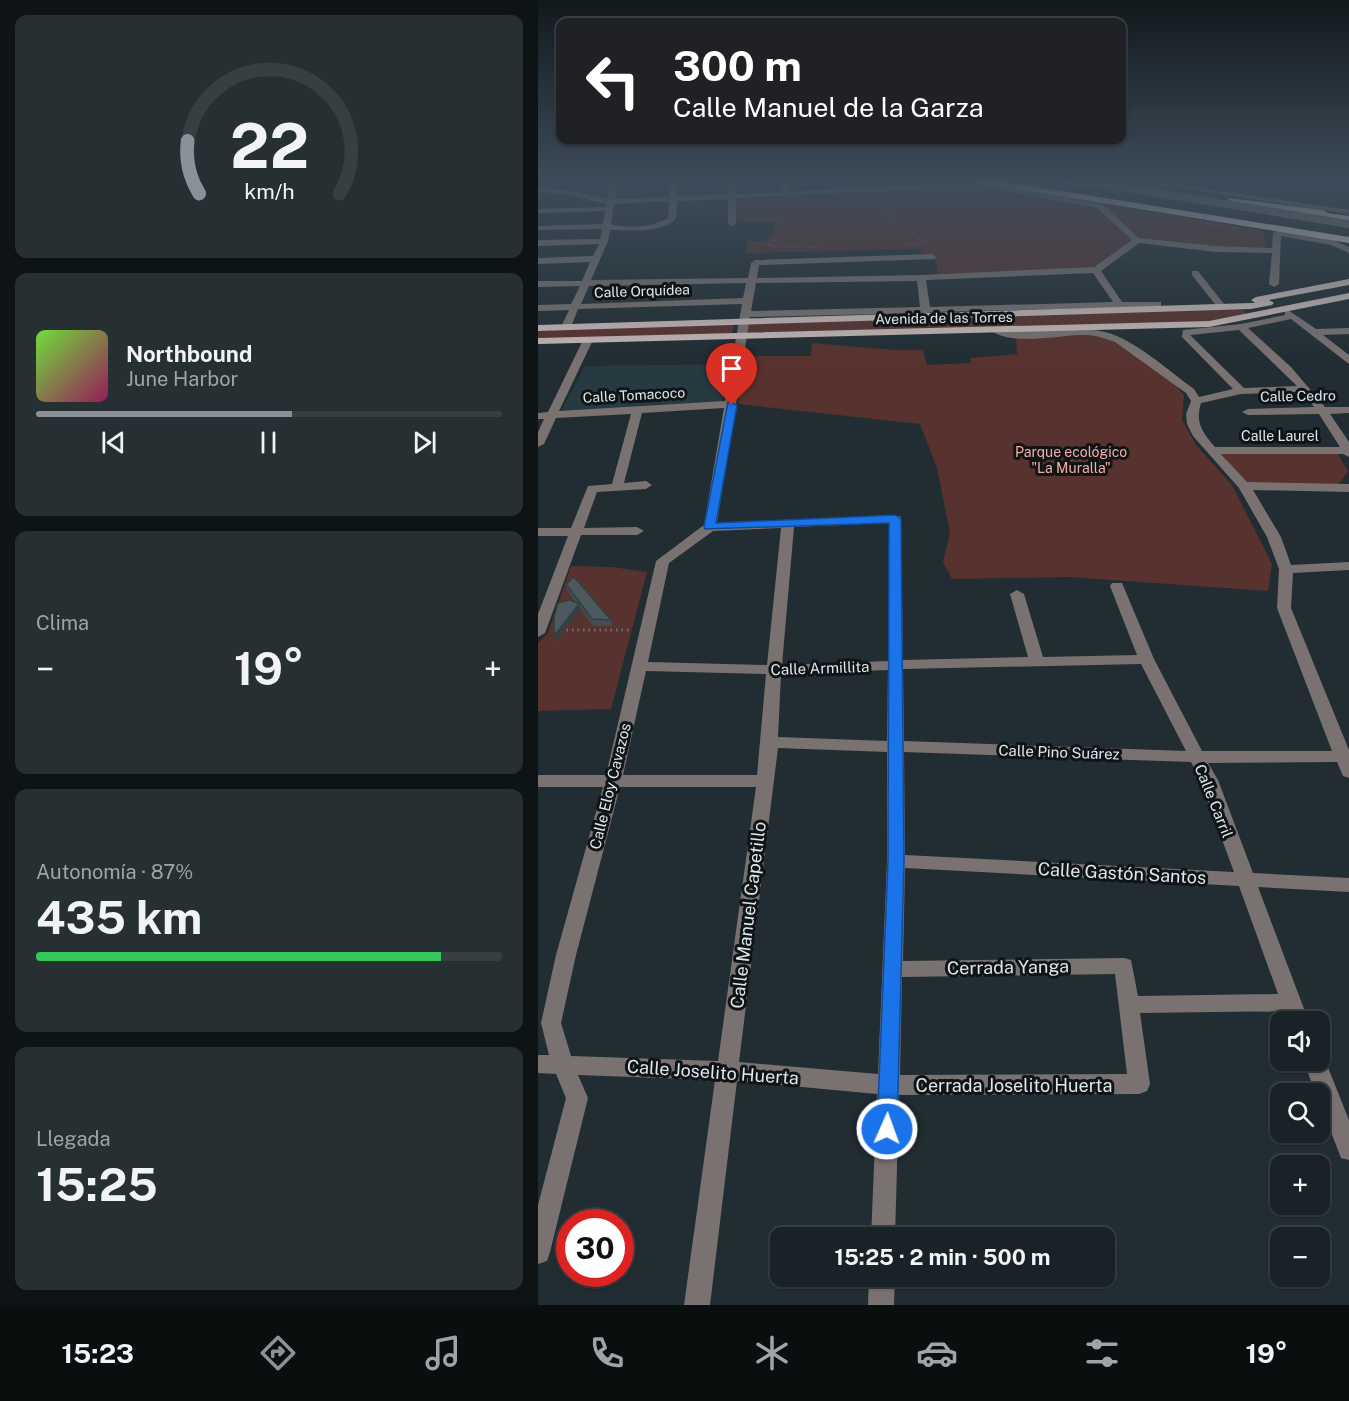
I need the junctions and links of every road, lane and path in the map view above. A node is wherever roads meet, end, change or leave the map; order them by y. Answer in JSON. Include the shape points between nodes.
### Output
{"nodes":[{"id":1,"x":774,"y":240,"type":"edge"},
{"id":2,"x":920,"y":240,"type":"edge"},
{"id":3,"x":1137,"y":240,"type":"joint"},
{"id":4,"x":1277,"y":240,"type":"edge"},
{"id":5,"x":1316,"y":240,"type":"edge"},
{"id":6,"x":604,"y":241,"type":"joint"},
{"id":7,"x":538,"y":243,"type":"edge"},
{"id":8,"x":901,"y":245,"type":"dead end"},
{"id":9,"x":827,"y":248,"type":"dead end"},
{"id":10,"x":1276,"y":251,"type":"junction"},
{"id":11,"x":1348,"y":251,"type":"edge"},
{"id":12,"x":932,"y":256,"type":"dead end"},
{"id":13,"x":595,"y":259,"type":"junction"},
{"id":14,"x":538,"y":261,"type":"edge"},
{"id":15,"x":1096,"y":270,"type":"junction"},
{"id":16,"x":1195,"y":273,"type":"dead end"},
{"id":17,"x":921,"y":278,"type":"junction"},
{"id":18,"x":751,"y":281,"type":"junction"},
{"id":19,"x":1348,"y":282,"type":"edge"},
{"id":20,"x":586,"y":283,"type":"junction"},
{"id":21,"x":538,"y":284,"type":"edge"},
{"id":22,"x":1274,"y":284,"type":"dead end"},
{"id":23,"x":1348,"y":288,"type":"edge"},
{"id":24,"x":1348,"y":296,"type":"edge"},
{"id":25,"x":748,"y":301,"type":"junction"},
{"id":26,"x":1348,"y":302,"type":"edge"},
{"id":27,"x":1120,"y":304,"type":"junction"},
{"id":28,"x":1158,"y":304,"type":"dead end"},
{"id":29,"x":1220,"y":306,"type":"junction"},
{"id":30,"x":1236,"y":306,"type":"junction"},
{"id":31,"x":575,"y":307,"type":"junction"},
{"id":32,"x":538,"y":308,"type":"edge"},
{"id":33,"x":926,"y":312,"type":"junction"},
{"id":34,"x":1259,"y":315,"type":"junction"},
{"id":35,"x":1290,"y":315,"type":"junction"},
{"id":36,"x":743,"y":324,"type":"junction"},
{"id":37,"x":566,"y":327,"type":"junction"},
{"id":38,"x":1241,"y":327,"type":"junction"},
{"id":39,"x":538,"y":328,"type":"edge"},
{"id":40,"x":995,"y":330,"type":"junction"},
{"id":41,"x":1348,"y":331,"type":"edge"},
{"id":42,"x":1314,"y":332,"type":"junction"},
{"id":43,"x":588,"y":340,"type":"junction"},
{"id":44,"x":538,"y":341,"type":"edge"},
{"id":45,"x":1348,"y":361,"type":"edge"},
{"id":46,"x":1304,"y":389,"type":"junction"},
{"id":47,"x":1241,"y":391,"type":"junction"},
{"id":48,"x":1196,"y":401,"type":"junction"},
{"id":49,"x":732,"y":405,"type":"junction"},
{"id":50,"x":1348,"y":410,"type":"edge"},
{"id":51,"x":637,"y":411,"type":"junction"},
{"id":52,"x":1322,"y":411,"type":"junction"},
{"id":53,"x":1248,"y":412,"type":"dead end"},
{"id":54,"x":551,"y":415,"type":"junction"},
{"id":55,"x":538,"y":416,"type":"edge"},
{"id":56,"x":538,"y":444,"type":"edge"},
{"id":57,"x":1212,"y":450,"type":"junction"},
{"id":58,"x":1348,"y":452,"type":"edge"},
{"id":59,"x":646,"y":485,"type":"dead end"},
{"id":60,"x":1243,"y":486,"type":"junction"},
{"id":61,"x":617,"y":487,"type":"junction"},
{"id":62,"x":1348,"y":488,"type":"edge"},
{"id":63,"x":788,"y":524,"type":"junction"},
{"id":64,"x":710,"y":527,"type":"junction"},
{"id":65,"x":637,"y":531,"type":"dead end"},
{"id":66,"x":538,"y":532,"type":"edge"},
{"id":67,"x":576,"y":532,"type":"junction"},
{"id":68,"x":1348,"y":566,"type":"edge"},
{"id":69,"x":1286,"y":568,"type":"junction"},
{"id":70,"x":1117,"y":586,"type":"dead end"},
{"id":71,"x":1017,"y":594,"type":"dead end"},
{"id":72,"x":647,"y":630,"type":"junction"},
{"id":73,"x":539,"y":632,"type":"edge"},
{"id":74,"x":1146,"y":659,"type":"junction"},
{"id":75,"x":1037,"y":662,"type":"junction"},
{"id":76,"x":895,"y":665,"type":"junction"},
{"id":77,"x":638,"y":666,"type":"junction"},
{"id":78,"x":774,"y":670,"type":"junction"},
{"id":79,"x":770,"y":742,"type":"junction"},
{"id":80,"x":897,"y":747,"type":"junction"},
{"id":81,"x":1345,"y":756,"type":"edge"},
{"id":82,"x":1197,"y":757,"type":"junction"},
{"id":83,"x":1348,"y":772,"type":"edge"},
{"id":84,"x":614,"y":779,"type":"junction"},
{"id":85,"x":538,"y":781,"type":"edge"},
{"id":86,"x":765,"y":781,"type":"junction"},
{"id":87,"x":896,"y":861,"type":"junction"},
{"id":88,"x":1245,"y":880,"type":"junction"},
{"id":89,"x":1348,"y":885,"type":"edge"},
{"id":90,"x":892,"y":969,"type":"junction"},
{"id":91,"x":1130,"y":1005,"type":"junction"},
{"id":92,"x":1271,"y":1011,"type":"edge"},
{"id":93,"x":1295,"y":1011,"type":"edge"},
{"id":94,"x":538,"y":1064,"type":"edge"},
{"id":95,"x":562,"y":1064,"type":"junction"},
{"id":96,"x":728,"y":1071,"type":"junction"},
{"id":97,"x":1318,"y":1071,"type":"edge"},
{"id":98,"x":889,"y":1086,"type":"junction"},
{"id":99,"x":1348,"y":1150,"type":"edge"},
{"id":100,"x":883,"y":1227,"type":"edge"},
{"id":101,"x":538,"y":1252,"type":"edge"},
{"id":102,"x":882,"y":1287,"type":"edge"},
{"id":103,"x":697,"y":1305,"type":"edge"},
{"id":104,"x":881,"y":1305,"type":"edge"}],
"edges":[{"from":1,"to":9,"type":"path","via":[[769,246]]},
{"from":2,"to":8,"type":"path","via":[[925,243]]},
{"from":3,"to":10,"type":"street"},
{"from":3,"to":15,"type":"street"},
{"from":4,"to":10,"type":"street"},
{"from":5,"to":11,"type":"street"},
{"from":6,"to":7,"type":"street"},
{"from":6,"to":13,"type":"street"},
{"from":10,"to":22,"type":"street"},
{"from":12,"to":18,"type":"street","via":[[755,263]]},
{"from":13,"to":14,"type":"street"},
{"from":13,"to":20,"type":"street"},
{"from":15,"to":17,"type":"street"},
{"from":15,"to":27,"type":"street"},
{"from":16,"to":29,"type":"street"},
{"from":17,"to":18,"type":"street"},
{"from":17,"to":33,"type":"street"},
{"from":18,"to":20,"type":"street"},
{"from":18,"to":25,"type":"street"},
{"from":19,"to":30,"type":"main road"},
{"from":20,"to":21,"type":"street"},
{"from":20,"to":31,"type":"street"},
{"from":23,"to":30,"type":"main road","name":"Avenida de las Torres"},
{"from":24,"to":34,"type":"main road","name":"Avenida de las Torres"},
{"from":25,"to":31,"type":"street","name":"Calle Orquídea"},
{"from":25,"to":36,"type":"street"},
{"from":26,"to":35,"type":"main road"},
{"from":27,"to":28,"type":"street"},
{"from":27,"to":33,"type":"street"},
{"from":29,"to":30,"type":"main road","name":"Avenida de las Torres"},
{"from":29,"to":33,"type":"main road","name":"Avenida de las Torres"},
{"from":30,"to":34,"type":"main road"},
{"from":31,"to":32,"type":"street","name":"Calle Orquídea"},
{"from":31,"to":37,"type":"street"},
{"from":33,"to":36,"type":"main road","name":"Avenida de las Torres"},
{"from":34,"to":35,"type":"main road"},
{"from":34,"to":40,"type":"main road","name":"Avenida de las Torres","via":[[1208,324]]},
{"from":35,"to":38,"type":"street"},
{"from":35,"to":42,"type":"street"},
{"from":36,"to":37,"type":"main road","name":"Avenida de las Torres"},
{"from":36,"to":40,"type":"main road","name":"Avenida de las Torres"},
{"from":36,"to":43,"type":"main road","name":"Avenida de las Torres"},
{"from":36,"to":49,"type":"street"},
{"from":37,"to":39,"type":"main road","name":"Avenida de las Torres"},
{"from":38,"to":46,"type":"street","via":[[1276,357]]},
{"from":38,"to":47,"type":"street","via":[[1185,335]]},
{"from":40,"to":48,"type":"street","via":[[1008,335],[1108,335],[1190,391]]},
{"from":41,"to":42,"type":"street"},
{"from":42,"to":45,"type":"street"},
{"from":43,"to":44,"type":"main road","name":"Avenida de las Torres"},
{"from":43,"to":54,"type":"street"},
{"from":46,"to":47,"type":"street","name":"Calle Cedro"},
{"from":46,"to":52,"type":"street"},
{"from":47,"to":48,"type":"street","name":"Calle Cedro"},
{"from":48,"to":57,"type":"street","via":[[1193,424]]},
{"from":49,"to":51,"type":"street","name":"Calle Tomacoco"},
{"from":49,"to":64,"type":"street"},
{"from":50,"to":52,"type":"street","name":"Calle Cedro"},
{"from":51,"to":54,"type":"street","name":"Calle Tomacoco"},
{"from":51,"to":61,"type":"street"},
{"from":52,"to":53,"type":"street","name":"Calle Cedro"},
{"from":52,"to":58,"type":"street"},
{"from":54,"to":55,"type":"street","name":"Calle Tomacoco"},
{"from":54,"to":56,"type":"street"},
{"from":57,"to":58,"type":"street","name":"Calle Laurel"},
{"from":57,"to":60,"type":"street"},
{"from":59,"to":61,"type":"street"},
{"from":60,"to":62,"type":"street"},
{"from":60,"to":69,"type":"street","via":[[1259,508]]},
{"from":61,"to":67,"type":"street","via":[[592,489]]},
{"from":63,"to":64,"type":"street"},
{"from":63,"to":76,"type":"street","via":[[895,519]]},
{"from":63,"to":78,"type":"street","name":"Calle Manuel Capetillo"},
{"from":64,"to":72,"type":"street","name":"Calle Eloy Cavazos","via":[[663,561]]},
{"from":65,"to":67,"type":"street"},
{"from":66,"to":67,"type":"street"},
{"from":67,"to":73,"type":"street"},
{"from":68,"to":69,"type":"street"},
{"from":69,"to":81,"type":"street","via":[[1284,608]]},
{"from":70,"to":74,"type":"street","name":"Calle Carril"},
{"from":71,"to":75,"type":"street"},
{"from":72,"to":73,"type":"path"},
{"from":72,"to":77,"type":"street","name":"Calle Eloy Cavazos"},
{"from":74,"to":75,"type":"street","name":"Calle Armillita"},
{"from":74,"to":82,"type":"street","name":"Calle Carril"},
{"from":75,"to":76,"type":"street","name":"Calle Armillita"},
{"from":76,"to":78,"type":"street","name":"Calle Armillita"},
{"from":76,"to":80,"type":"street"},
{"from":77,"to":78,"type":"street","name":"Calle Armillita"},
{"from":77,"to":84,"type":"street","name":"Calle Eloy Cavazos"},
{"from":78,"to":79,"type":"street","name":"Calle Manuel Capetillo"},
{"from":79,"to":80,"type":"street","name":"Calle Pino Suárez"},
{"from":79,"to":86,"type":"street","name":"Calle Manuel Capetillo"},
{"from":80,"to":82,"type":"street","name":"Calle Pino Suárez"},
{"from":80,"to":87,"type":"street"},
{"from":81,"to":82,"type":"street","name":"Calle Pino Suárez"},
{"from":81,"to":83,"type":"street"},
{"from":82,"to":88,"type":"street","name":"Calle Carril"},
{"from":84,"to":85,"type":"street"},
{"from":84,"to":86,"type":"street"},
{"from":84,"to":95,"type":"street","name":"Calle Eloy Cavazos","via":[[551,1023]]},
{"from":86,"to":96,"type":"street","name":"Calle Manuel Capetillo"},
{"from":87,"to":88,"type":"street","name":"Calle Gastón Santos"},
{"from":87,"to":90,"type":"street"},
{"from":88,"to":89,"type":"street","name":"Calle Gastón Santos"},
{"from":88,"to":93,"type":"street","name":"Calle Carril"},
{"from":90,"to":91,"type":"street","name":"Cerrada Yanga","via":[[1124,966]]},
{"from":90,"to":98,"type":"street"},
{"from":91,"to":92,"type":"street"},
{"from":91,"to":98,"type":"street","name":"Cerrada Joselito Huerta","via":[[1140,1084]]},
{"from":94,"to":95,"type":"street","name":"Calle Joselito Huerta"},
{"from":95,"to":96,"type":"street","name":"Calle Joselito Huerta"},
{"from":95,"to":101,"type":"street","name":"Calle Eloy Cavazos","via":[[577,1098]]},
{"from":96,"to":98,"type":"street","name":"Calle Joselito Huerta"},
{"from":96,"to":103,"type":"street","name":"Calle Manuel Capetillo"},
{"from":97,"to":99,"type":"street"},
{"from":98,"to":100,"type":"street"},
{"from":102,"to":104,"type":"street"}]}
